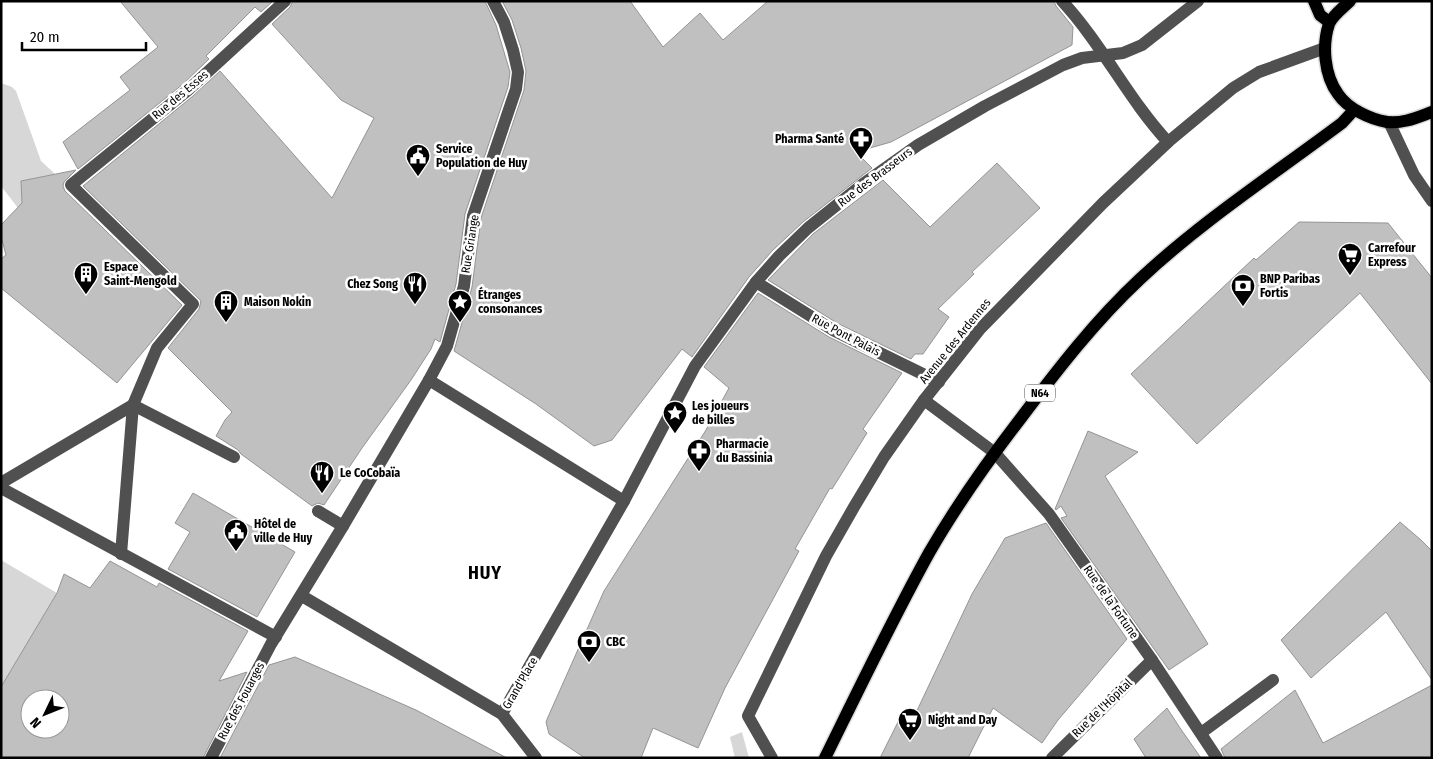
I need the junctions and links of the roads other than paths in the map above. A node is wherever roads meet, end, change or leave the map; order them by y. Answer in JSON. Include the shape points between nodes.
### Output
{"nodes":[{"id":1,"x":285,"y":1,"type":"edge"},
{"id":2,"x":493,"y":1,"type":"edge"},
{"id":3,"x":1062,"y":1,"type":"edge"},
{"id":4,"x":1198,"y":1,"type":"edge"},
{"id":5,"x":1314,"y":1,"type":"edge"},
{"id":6,"x":1350,"y":1,"type":"edge"},
{"id":7,"x":1329,"y":22,"type":"junction"},
{"id":8,"x":1325,"y":48,"type":"junction"},
{"id":9,"x":1105,"y":55,"type":"junction"},
{"id":10,"x":1354,"y":110,"type":"junction"},
{"id":11,"x":1432,"y":112,"type":"edge"},
{"id":12,"x":1389,"y":122,"type":"junction"},
{"id":13,"x":1168,"y":142,"type":"junction"},
{"id":14,"x":1432,"y":201,"type":"edge"},
{"id":15,"x":756,"y":282,"type":"junction"},
{"id":16,"x":695,"y":366,"type":"joint"},
{"id":17,"x":429,"y":380,"type":"junction"},
{"id":18,"x":939,"y":382,"type":"junction"},
{"id":19,"x":924,"y":400,"type":"junction"},
{"id":20,"x":133,"y":405,"type":"junction"},
{"id":21,"x":996,"y":452,"type":"junction"},
{"id":22,"x":234,"y":457,"type":"dead end"},
{"id":23,"x":1,"y":483,"type":"edge"},
{"id":24,"x":1,"y":488,"type":"edge"},
{"id":25,"x":624,"y":501,"type":"junction"},
{"id":26,"x":318,"y":511,"type":"dead end"},
{"id":27,"x":343,"y":526,"type":"junction"},
{"id":28,"x":121,"y":554,"type":"junction"},
{"id":29,"x":302,"y":596,"type":"junction"},
{"id":30,"x":273,"y":641,"type":"junction"},
{"id":31,"x":1152,"y":660,"type":"junction"},
{"id":32,"x":1273,"y":680,"type":"dead end"},
{"id":33,"x":502,"y":714,"type":"junction"},
{"id":34,"x":1201,"y":733,"type":"junction"},
{"id":35,"x":211,"y":758,"type":"edge"},
{"id":36,"x":536,"y":758,"type":"edge"},
{"id":37,"x":772,"y":758,"type":"edge"},
{"id":38,"x":825,"y":758,"type":"edge"},
{"id":39,"x":1052,"y":758,"type":"edge"},
{"id":40,"x":1217,"y":758,"type":"edge"}],
"edges":[{"from":1,"to":20,"type":"street","name":"Rue des Esses","via":[[188,90],[71,185],[193,304],[157,348]]},
{"from":2,"to":17,"type":"street","name":"Rue Griange","via":[[504,22],[518,72],[516,89],[473,216],[464,286],[447,346]]},
{"from":3,"to":9,"type":"street"},
{"from":4,"to":9,"type":"street","name":"Rue des Brasseurs","via":[[1142,45],[1123,53]]},
{"from":5,"to":7,"type":"main road","via":[[1320,15]]},
{"from":6,"to":7,"type":"main road"},
{"from":7,"to":8,"type":"main road"},
{"from":8,"to":10,"type":"main road","via":[[1326,65],[1338,95]]},
{"from":8,"to":13,"type":"street","name":"Avenue des Ardennes","via":[[1259,72],[1233,88]]},
{"from":9,"to":13,"type":"street","via":[[1155,129]]},
{"from":9,"to":15,"type":"street","name":"Rue des Brasseurs","via":[[1063,65],[918,145],[808,228]]},
{"from":10,"to":12,"type":"main road"},
{"from":10,"to":21,"type":"main road","number":"N64","via":[[1342,123],[1218,215],[1140,279],[1078,345]]},
{"from":11,"to":12,"type":"main road","via":[[1411,120]]},
{"from":12,"to":14,"type":"street","via":[[1414,175]]},
{"from":13,"to":18,"type":"street","name":"Avenue des Ardennes","via":[[1006,300]]},
{"from":15,"to":16,"type":"street","name":"Rue des Brasseurs"},
{"from":15,"to":18,"type":"street","name":"Rue Pont Palais","via":[[833,330]]},
{"from":16,"to":25,"type":"street","name":"Grand'Place"},
{"from":17,"to":25,"type":"street"},
{"from":17,"to":27,"type":"street"},
{"from":18,"to":19,"type":"street","name":"Avenue des Ardennes"},
{"from":19,"to":21,"type":"street","name":"Rue de la Fortune"},
{"from":19,"to":37,"type":"street","name":"Avenue des Ardennes","via":[[884,457],[835,540],[748,716]]},
{"from":20,"to":22,"type":"street"},
{"from":20,"to":23,"type":"street"},
{"from":20,"to":28,"type":"street"},
{"from":21,"to":31,"type":"street","name":"Rue de la Fortune","via":[[1049,514]]},
{"from":21,"to":38,"type":"main road","number":"N64","via":[[930,552]]},
{"from":24,"to":28,"type":"street"},
{"from":25,"to":33,"type":"street","name":"Grand'Place"},
{"from":26,"to":27,"type":"street"},
{"from":27,"to":29,"type":"street"},
{"from":28,"to":30,"type":"street"},
{"from":29,"to":30,"type":"street"},
{"from":29,"to":33,"type":"street","name":"Grand'Place"},
{"from":30,"to":35,"type":"street","name":"Rue des Fouarges"},
{"from":31,"to":34,"type":"street","name":"Rue de la Fortune"},
{"from":31,"to":39,"type":"street","name":"Rue de l'Hôpital"},
{"from":32,"to":34,"type":"street"},
{"from":33,"to":36,"type":"street"},
{"from":34,"to":40,"type":"street","name":"Rue de la Fortune"}]}
